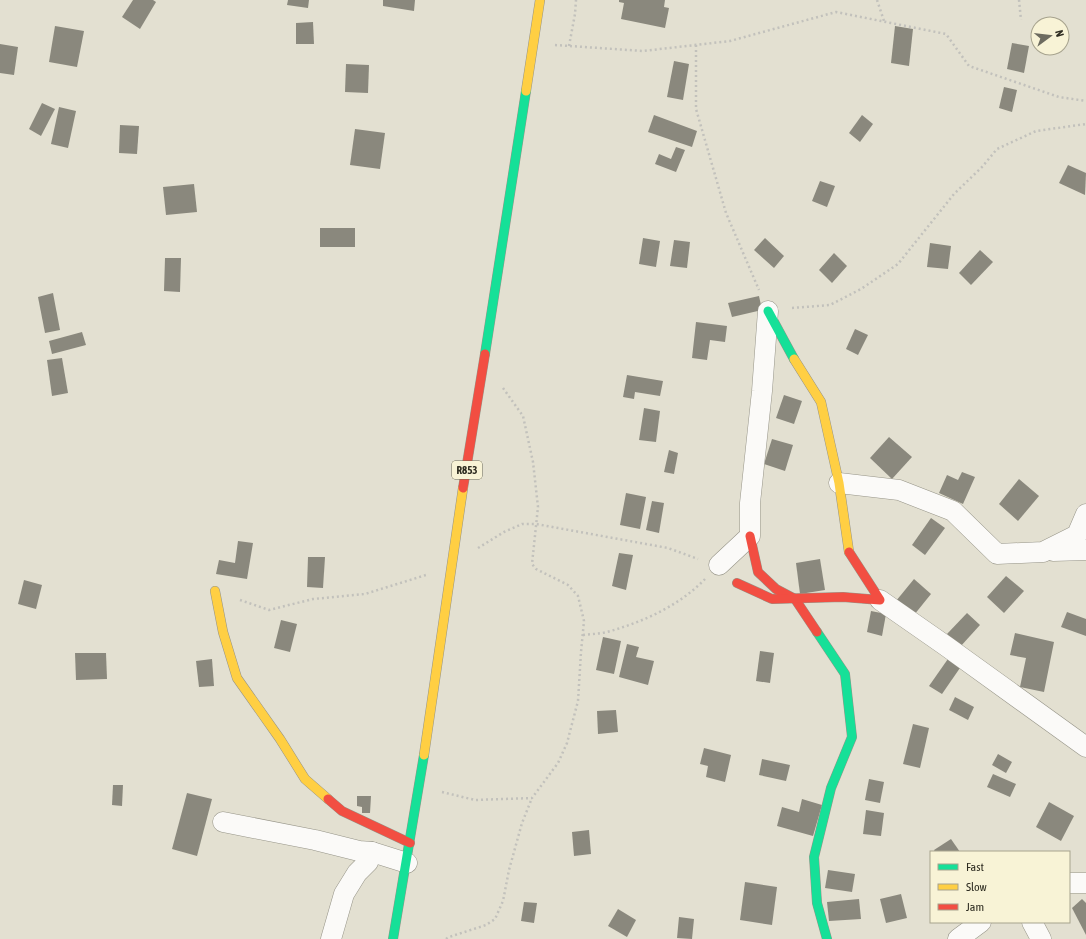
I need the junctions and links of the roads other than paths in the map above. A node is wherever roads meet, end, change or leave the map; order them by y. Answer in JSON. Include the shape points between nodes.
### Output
{"nodes":[{"id":1,"x":540,"y":0,"type":"edge"},
{"id":2,"x":768,"y":311,"type":"joint"},
{"id":3,"x":839,"y":483,"type":"junction"},
{"id":4,"x":1086,"y":514,"type":"edge"},
{"id":5,"x":750,"y":536,"type":"junction"},
{"id":6,"x":1086,"y":550,"type":"edge"},
{"id":7,"x":1043,"y":552,"type":"junction"},
{"id":8,"x":717,"y":567,"type":"road end"},
{"id":9,"x":736,"y":584,"type":"dead end"},
{"id":10,"x":215,"y":591,"type":"road end"},
{"id":11,"x":795,"y":599,"type":"junction"},
{"id":12,"x":880,"y":600,"type":"junction"},
{"id":13,"x":1086,"y":747,"type":"edge"},
{"id":14,"x":223,"y":822,"type":"dead end"},
{"id":15,"x":410,"y":842,"type":"junction"},
{"id":16,"x":372,"y":852,"type":"junction"},
{"id":17,"x":407,"y":863,"type":"junction"},
{"id":18,"x":1070,"y":883,"type":"edge"},
{"id":19,"x":1086,"y":883,"type":"edge"},
{"id":20,"x":980,"y":923,"type":"edge"},
{"id":21,"x":1033,"y":923,"type":"edge"},
{"id":22,"x":330,"y":939,"type":"edge"},
{"id":23,"x":394,"y":939,"type":"edge"},
{"id":24,"x":826,"y":939,"type":"edge"},
{"id":25,"x":958,"y":939,"type":"edge"},
{"id":26,"x":1041,"y":939,"type":"edge"}],
"edges":[{"from":1,"to":15,"type":"street","number":"R853"},
{"from":2,"to":3,"type":"street","via":[[821,402]]},
{"from":2,"to":5,"type":"street","via":[[750,503]]},
{"from":3,"to":7,"type":"street","via":[[899,490],[954,511],[997,554]]},
{"from":3,"to":12,"type":"street","via":[[848,551]]},
{"from":4,"to":7,"type":"street","via":[[1078,535]]},
{"from":5,"to":8,"type":"street"},
{"from":5,"to":11,"type":"street","via":[[758,572],[776,588]]},
{"from":6,"to":7,"type":"street"},
{"from":9,"to":11,"type":"street","via":[[772,599]]},
{"from":10,"to":15,"type":"street","via":[[223,632],[237,678],[305,778],[342,811]]},
{"from":11,"to":12,"type":"street","via":[[843,597]]},
{"from":11,"to":24,"type":"street","via":[[845,674],[852,736],[831,788],[814,857],[816,903]]},
{"from":12,"to":13,"type":"street"},
{"from":14,"to":16,"type":"street"},
{"from":15,"to":17,"type":"street","number":"R853"},
{"from":16,"to":17,"type":"street"},
{"from":16,"to":22,"type":"street","via":[[368,862],[357,873],[344,894]]},
{"from":17,"to":23,"type":"street","number":"R853"},
{"from":18,"to":19,"type":"street"},
{"from":20,"to":25,"type":"street"},
{"from":21,"to":26,"type":"street"}]}
